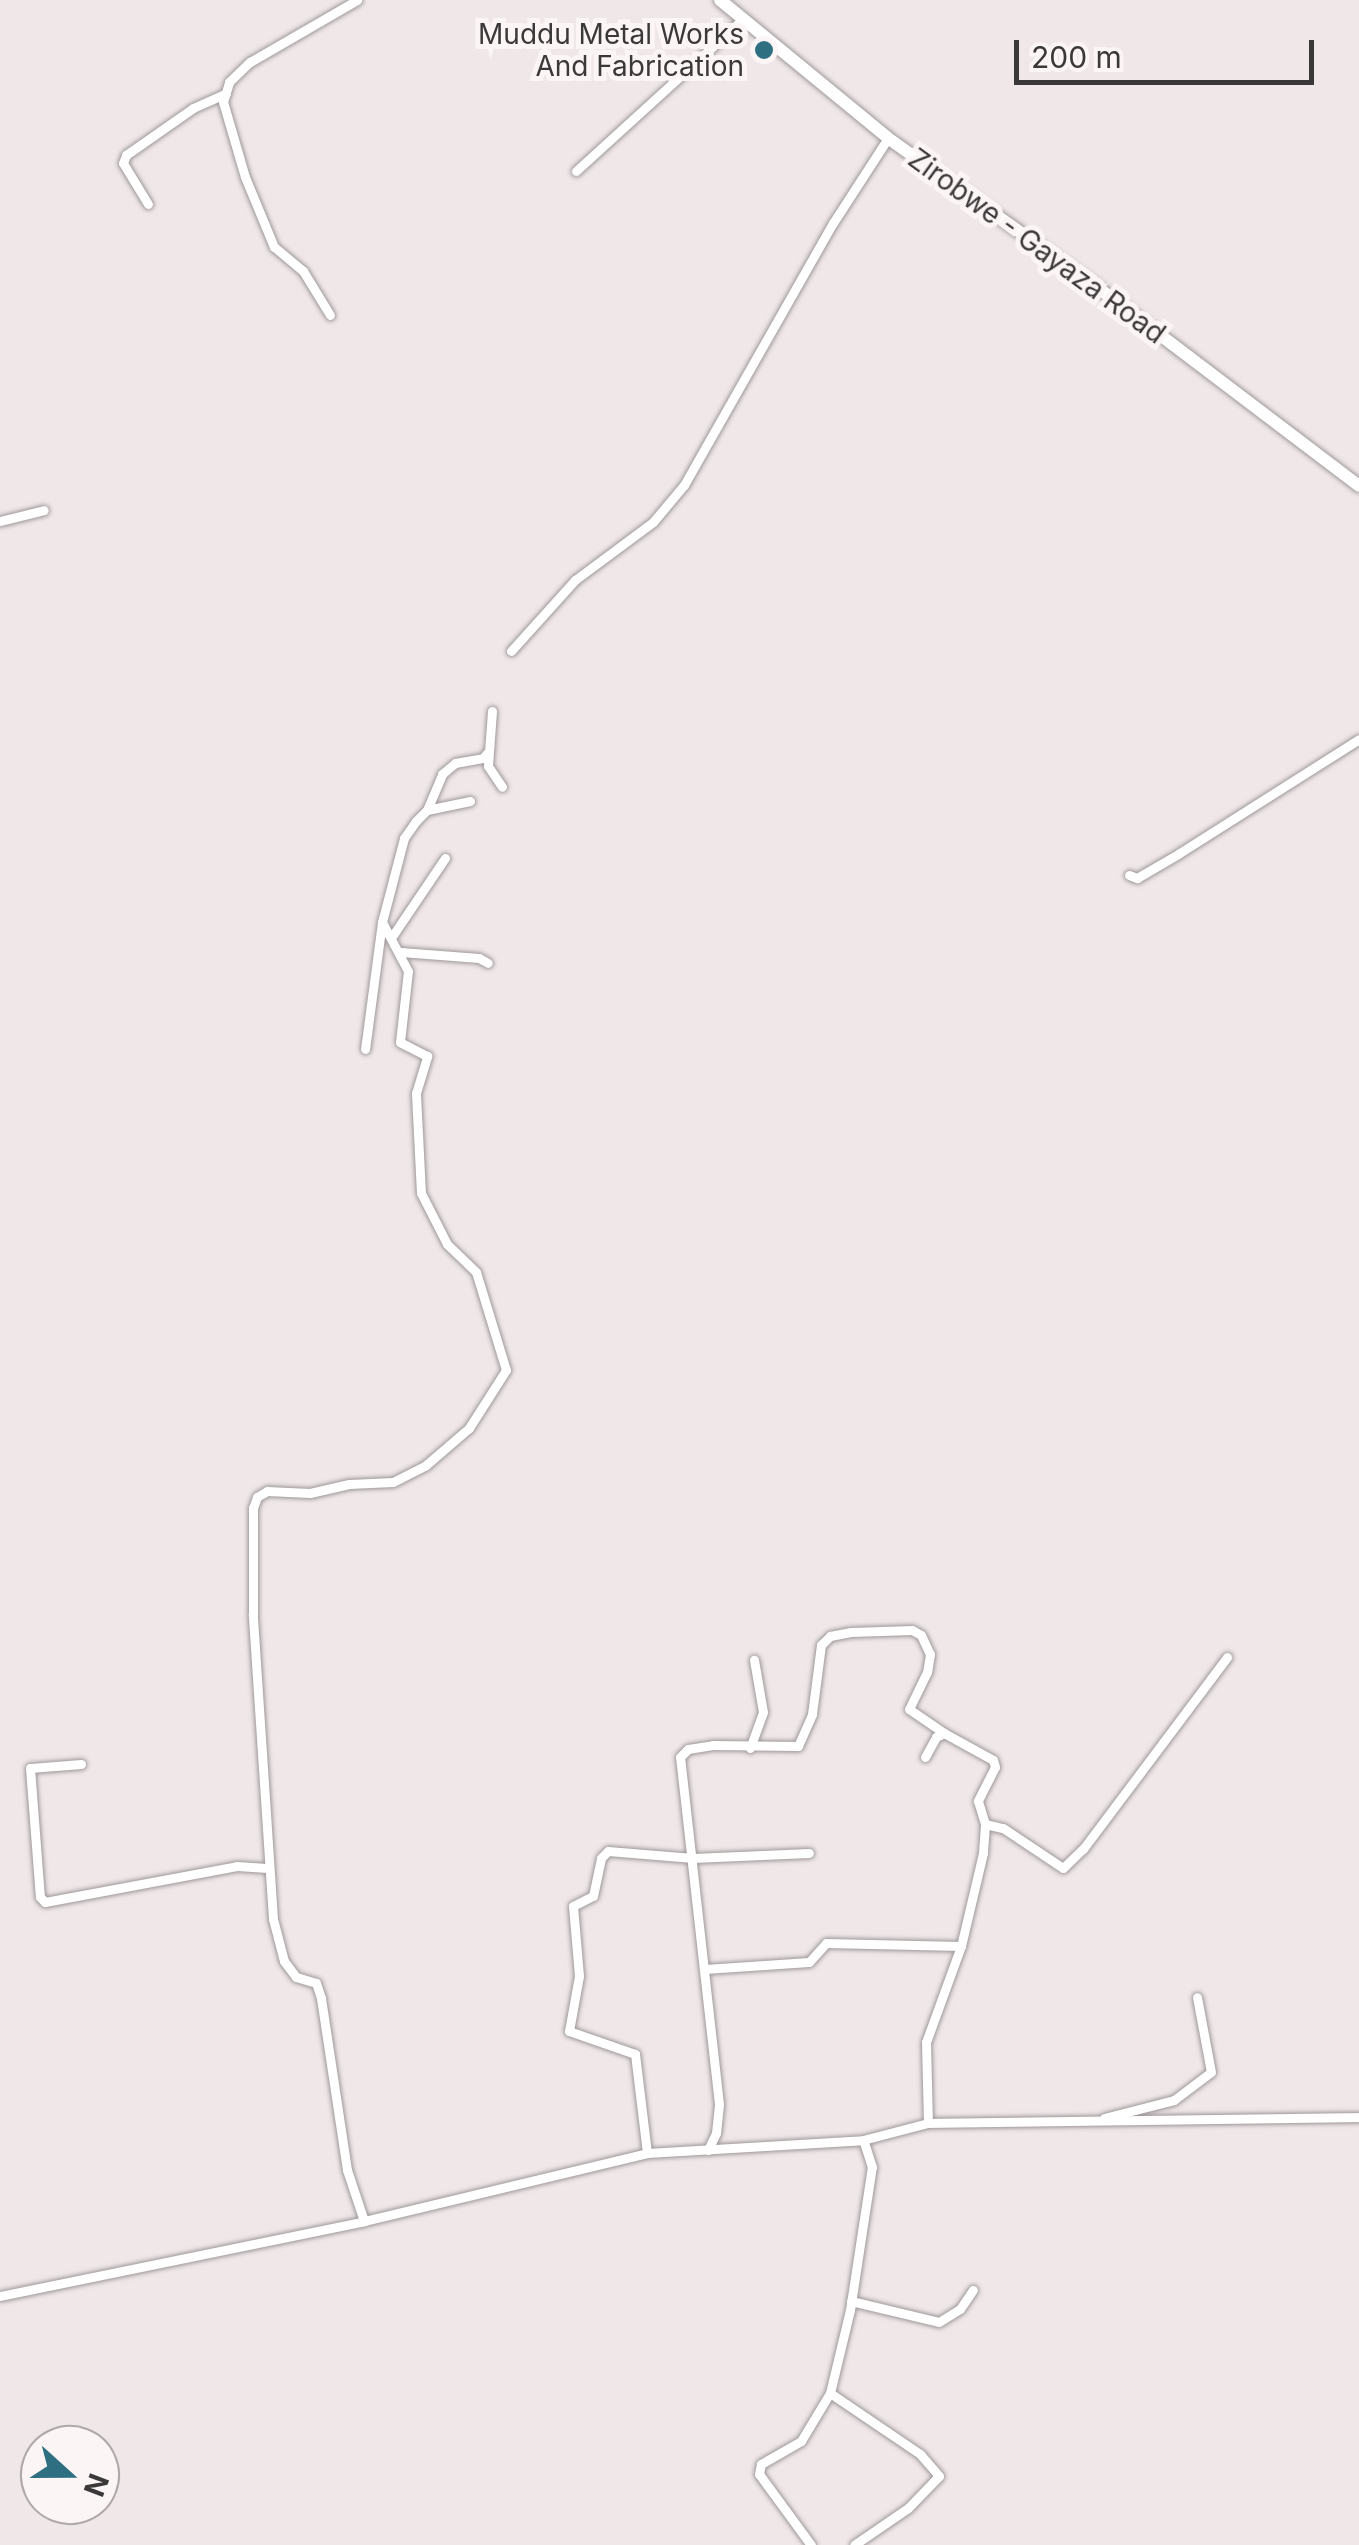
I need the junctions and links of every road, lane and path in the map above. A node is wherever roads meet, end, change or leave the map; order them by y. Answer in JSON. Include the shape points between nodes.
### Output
{"nodes":[{"id":1,"x":357,"y":0,"type":"edge"},
{"id":2,"x":720,"y":0,"type":"edge"},
{"id":3,"x":744,"y":18,"type":"junction"},
{"id":4,"x":226,"y":93,"type":"junction"},
{"id":5,"x":888,"y":138,"type":"junction"},
{"id":6,"x":576,"y":171,"type":"dead end"},
{"id":7,"x":148,"y":204,"type":"dead end"},
{"id":8,"x":330,"y":314,"type":"dead end"},
{"id":9,"x":1359,"y":486,"type":"edge"},
{"id":10,"x":44,"y":510,"type":"dead end"},
{"id":11,"x":0,"y":521,"type":"edge"},
{"id":12,"x":511,"y":651,"type":"dead end"},
{"id":13,"x":492,"y":711,"type":"dead end"},
{"id":14,"x":1359,"y":739,"type":"edge"},
{"id":15,"x":487,"y":754,"type":"junction"},
{"id":16,"x":502,"y":788,"type":"dead end"},
{"id":17,"x":470,"y":801,"type":"dead end"},
{"id":18,"x":426,"y":810,"type":"junction"},
{"id":19,"x":445,"y":858,"type":"dead end"},
{"id":20,"x":1130,"y":875,"type":"dead end"},
{"id":21,"x":382,"y":922,"type":"junction"},
{"id":22,"x":392,"y":935,"type":"junction"},
{"id":23,"x":401,"y":952,"type":"junction"},
{"id":24,"x":488,"y":963,"type":"dead end"},
{"id":25,"x":365,"y":1049,"type":"dead end"},
{"id":26,"x":1227,"y":1657,"type":"dead end"},
{"id":27,"x":754,"y":1660,"type":"dead end"},
{"id":28,"x":944,"y":1733,"type":"junction"},
{"id":29,"x":750,"y":1748,"type":"junction"},
{"id":30,"x":926,"y":1757,"type":"dead end"},
{"id":31,"x":80,"y":1764,"type":"dead end"},
{"id":32,"x":985,"y":1824,"type":"junction"},
{"id":33,"x":809,"y":1853,"type":"dead end"},
{"id":34,"x":693,"y":1858,"type":"junction"},
{"id":35,"x":267,"y":1868,"type":"junction"},
{"id":36,"x":961,"y":1946,"type":"junction"},
{"id":37,"x":705,"y":1970,"type":"junction"},
{"id":38,"x":1197,"y":1997,"type":"dead end"},
{"id":39,"x":1359,"y":2117,"type":"edge"},
{"id":40,"x":1102,"y":2119,"type":"junction"},
{"id":41,"x":928,"y":2123,"type":"junction"},
{"id":42,"x":864,"y":2140,"type":"junction"},
{"id":43,"x":708,"y":2150,"type":"junction"},
{"id":44,"x":647,"y":2154,"type":"junction"},
{"id":45,"x":364,"y":2221,"type":"junction"},
{"id":46,"x":973,"y":2290,"type":"dead end"},
{"id":47,"x":0,"y":2296,"type":"edge"},
{"id":48,"x":851,"y":2301,"type":"junction"},
{"id":49,"x":830,"y":2393,"type":"junction"},
{"id":50,"x":811,"y":2545,"type":"edge"},
{"id":51,"x":854,"y":2545,"type":"edge"}],
"edges":[{"from":1,"to":4,"type":"street","via":[[250,62]]},
{"from":2,"to":3,"type":"street","name":"Zirobwe - Gayaza Road"},
{"from":3,"to":5,"type":"street","name":"Zirobwe - Gayaza Road"},
{"from":3,"to":6,"type":"street"},
{"from":4,"to":7,"type":"street","via":[[126,156],[123,163]]},
{"from":4,"to":8,"type":"street","via":[[224,108],[274,248],[303,271]]},
{"from":5,"to":9,"type":"street","name":"Zirobwe - Gayaza Road"},
{"from":5,"to":12,"type":"street","via":[[684,484],[653,522],[574,580]]},
{"from":10,"to":11,"type":"street"},
{"from":13,"to":15,"type":"street"},
{"from":14,"to":20,"type":"street","via":[[1178,854],[1137,878]]},
{"from":15,"to":16,"type":"street"},
{"from":15,"to":18,"type":"street","via":[[442,774]]},
{"from":17,"to":18,"type":"street"},
{"from":18,"to":21,"type":"street","via":[[404,838]]},
{"from":19,"to":22,"type":"street"},
{"from":21,"to":22,"type":"street"},
{"from":21,"to":25,"type":"street"},
{"from":22,"to":23,"type":"street"},
{"from":23,"to":24,"type":"street"},
{"from":23,"to":35,"type":"street","via":[[408,971],[400,1042],[427,1056],[416,1093],[422,1193],[446,1244],[476,1272],[506,1370],[468,1428],[426,1465],[392,1482],[257,1497],[253,1614]]},
{"from":26,"to":32,"type":"street","via":[[1063,1868],[1003,1828]]},
{"from":27,"to":29,"type":"street","via":[[763,1712]]},
{"from":28,"to":29,"type":"street","via":[[909,1709],[930,1654],[921,1635],[850,1632],[821,1644],[812,1714],[798,1746]]},
{"from":28,"to":30,"type":"street"},
{"from":28,"to":32,"type":"street","via":[[992,1760],[978,1802]]},
{"from":29,"to":34,"type":"street","via":[[713,1745],[680,1757]]},
{"from":31,"to":35,"type":"street","via":[[30,1768],[45,1902],[168,1876]]},
{"from":32,"to":36,"type":"street"},
{"from":33,"to":34,"type":"street"},
{"from":34,"to":37,"type":"street"},
{"from":34,"to":44,"type":"street","via":[[608,1850],[593,1896],[572,1906],[579,1976],[569,2031],[635,2054]]},
{"from":35,"to":45,"type":"street","via":[[284,1961],[296,1977],[316,1983],[322,1998],[348,2170]]},
{"from":36,"to":37,"type":"street","via":[[826,1943],[809,1962]]},
{"from":36,"to":41,"type":"street","via":[[926,2042]]},
{"from":37,"to":43,"type":"street","via":[[719,2104]]},
{"from":38,"to":40,"type":"street","via":[[1211,2072],[1174,2100]]},
{"from":39,"to":40,"type":"street"},
{"from":40,"to":41,"type":"street"},
{"from":41,"to":42,"type":"street"},
{"from":42,"to":43,"type":"street"},
{"from":42,"to":48,"type":"street","via":[[872,2167]]},
{"from":43,"to":44,"type":"street"},
{"from":44,"to":45,"type":"street"},
{"from":45,"to":47,"type":"street"},
{"from":46,"to":48,"type":"street","via":[[960,2310],[939,2322]]},
{"from":48,"to":49,"type":"street"},
{"from":49,"to":50,"type":"street","via":[[801,2441],[761,2464],[759,2474]]},
{"from":49,"to":51,"type":"street","via":[[920,2454],[939,2476],[908,2508]]}]}
